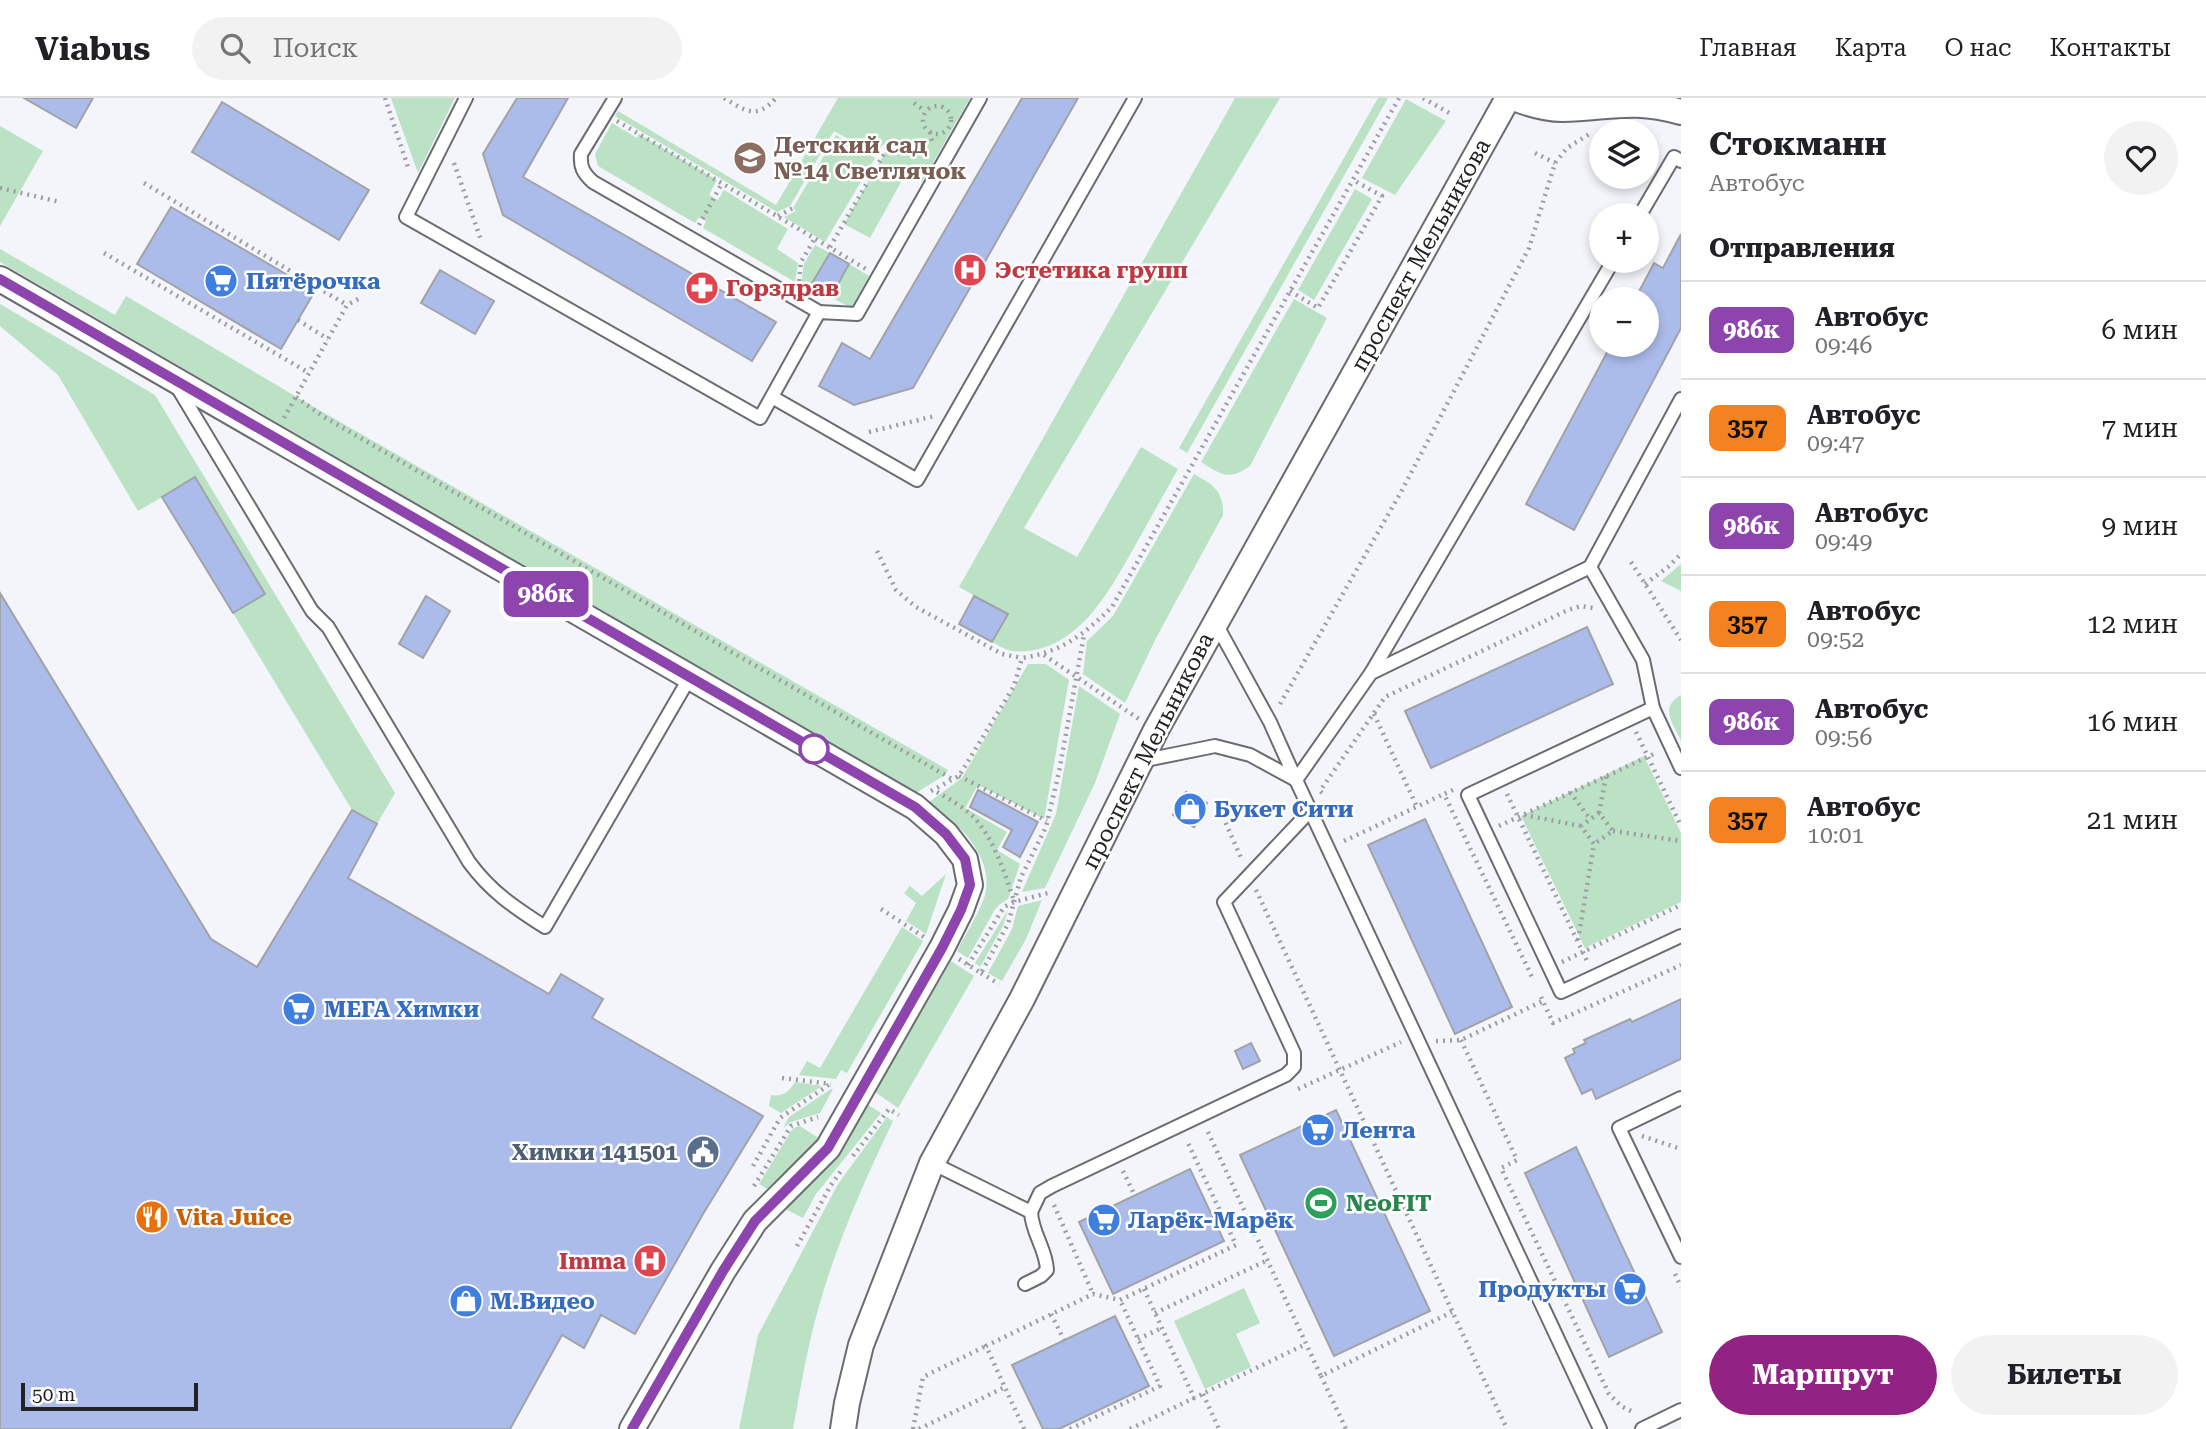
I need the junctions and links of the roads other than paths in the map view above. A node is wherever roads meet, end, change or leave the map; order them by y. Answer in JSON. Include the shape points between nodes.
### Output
{"nodes":[{"id":1,"x":466,"y":98,"type":"edge"},
{"id":2,"x":615,"y":98,"type":"edge"},
{"id":3,"x":980,"y":98,"type":"edge"},
{"id":4,"x":1135,"y":98,"type":"edge"},
{"id":5,"x":1508,"y":98,"type":"edge"},
{"id":6,"x":1514,"y":98,"type":"edge"},
{"id":7,"x":1681,"y":112,"type":"edge"},
{"id":8,"x":1681,"y":160,"type":"edge"},
{"id":9,"x":1647,"y":203,"type":"edge"},
{"id":10,"x":1606,"y":273,"type":"edge"},
{"id":11,"x":0,"y":279,"type":"edge"},
{"id":12,"x":819,"y":312,"type":"junction"},
{"id":13,"x":172,"y":379,"type":"junction"},
{"id":14,"x":772,"y":397,"type":"junction"},
{"id":15,"x":1681,"y":399,"type":"edge"},
{"id":16,"x":1590,"y":567,"type":"junction"},
{"id":17,"x":1215,"y":621,"type":"junction"},
{"id":18,"x":1371,"y":673,"type":"junction"},
{"id":19,"x":690,"y":677,"type":"junction"},
{"id":20,"x":1653,"y":708,"type":"junction"},
{"id":21,"x":1140,"y":761,"type":"junction"},
{"id":22,"x":1681,"y":768,"type":"edge"},
{"id":23,"x":1296,"y":780,"type":"junction"},
{"id":24,"x":1310,"y":811,"type":"junction"},
{"id":25,"x":1681,"y":936,"type":"edge"},
{"id":26,"x":1681,"y":1098,"type":"edge"},
{"id":27,"x":933,"y":1163,"type":"junction"},
{"id":28,"x":1031,"y":1212,"type":"junction"},
{"id":29,"x":1681,"y":1257,"type":"edge"},
{"id":30,"x":1025,"y":1284,"type":"dead end"},
{"id":31,"x":1681,"y":1410,"type":"edge"},
{"id":32,"x":632,"y":1429,"type":"edge"},
{"id":33,"x":843,"y":1429,"type":"edge"},
{"id":34,"x":1600,"y":1429,"type":"edge"},
{"id":35,"x":1642,"y":1429,"type":"edge"}],
"edges":[{"from":1,"to":14,"type":"lane","via":[[406,217],[760,418]]},
{"from":2,"to":12,"type":"lane","via":[[582,154],[580,165],[585,174]]},
{"from":3,"to":12,"type":"lane","via":[[857,314]]},
{"from":4,"to":14,"type":"lane","via":[[917,480]]},
{"from":5,"to":17,"type":"street","name":"проспект Мельникова"},
{"from":6,"to":7,"type":"street","via":[[1561,109],[1631,100]]},
{"from":8,"to":9,"type":"lane","via":[[1674,157]]},
{"from":10,"to":18,"type":"lane"},
{"from":11,"to":13,"type":"street"},
{"from":12,"to":14,"type":"lane"},
{"from":13,"to":19,"type":"street"},
{"from":13,"to":19,"type":"lane","via":[[469,862],[498,896],[545,927]]},
{"from":15,"to":16,"type":"lane"},
{"from":16,"to":18,"type":"lane"},
{"from":16,"to":20,"type":"lane","via":[[1643,660]]},
{"from":17,"to":21,"type":"street","name":"проспект Мельникова"},
{"from":17,"to":23,"type":"lane"},
{"from":18,"to":23,"type":"lane"},
{"from":19,"to":32,"type":"street","via":[[915,807],[956,846],[965,859],[970,885],[942,948],[828,1148],[755,1221]]},
{"from":20,"to":22,"type":"lane"},
{"from":20,"to":25,"type":"lane","via":[[1468,795],[1561,992]]},
{"from":21,"to":23,"type":"lane","via":[[1215,746],[1250,755]]},
{"from":21,"to":27,"type":"street","name":"проспект Мельникова","via":[[1022,999]]},
{"from":23,"to":24,"type":"lane"},
{"from":24,"to":28,"type":"lane","via":[[1224,902],[1294,1054],[1294,1067],[1052,1186],[1040,1193]]},
{"from":24,"to":34,"type":"lane"},
{"from":26,"to":29,"type":"lane","via":[[1619,1128]]},
{"from":27,"to":28,"type":"lane"},
{"from":27,"to":33,"type":"street","name":"проспект Мельникова","via":[[861,1345]]},
{"from":28,"to":30,"type":"lane","via":[[1047,1270]]},
{"from":31,"to":35,"type":"lane"}]}
